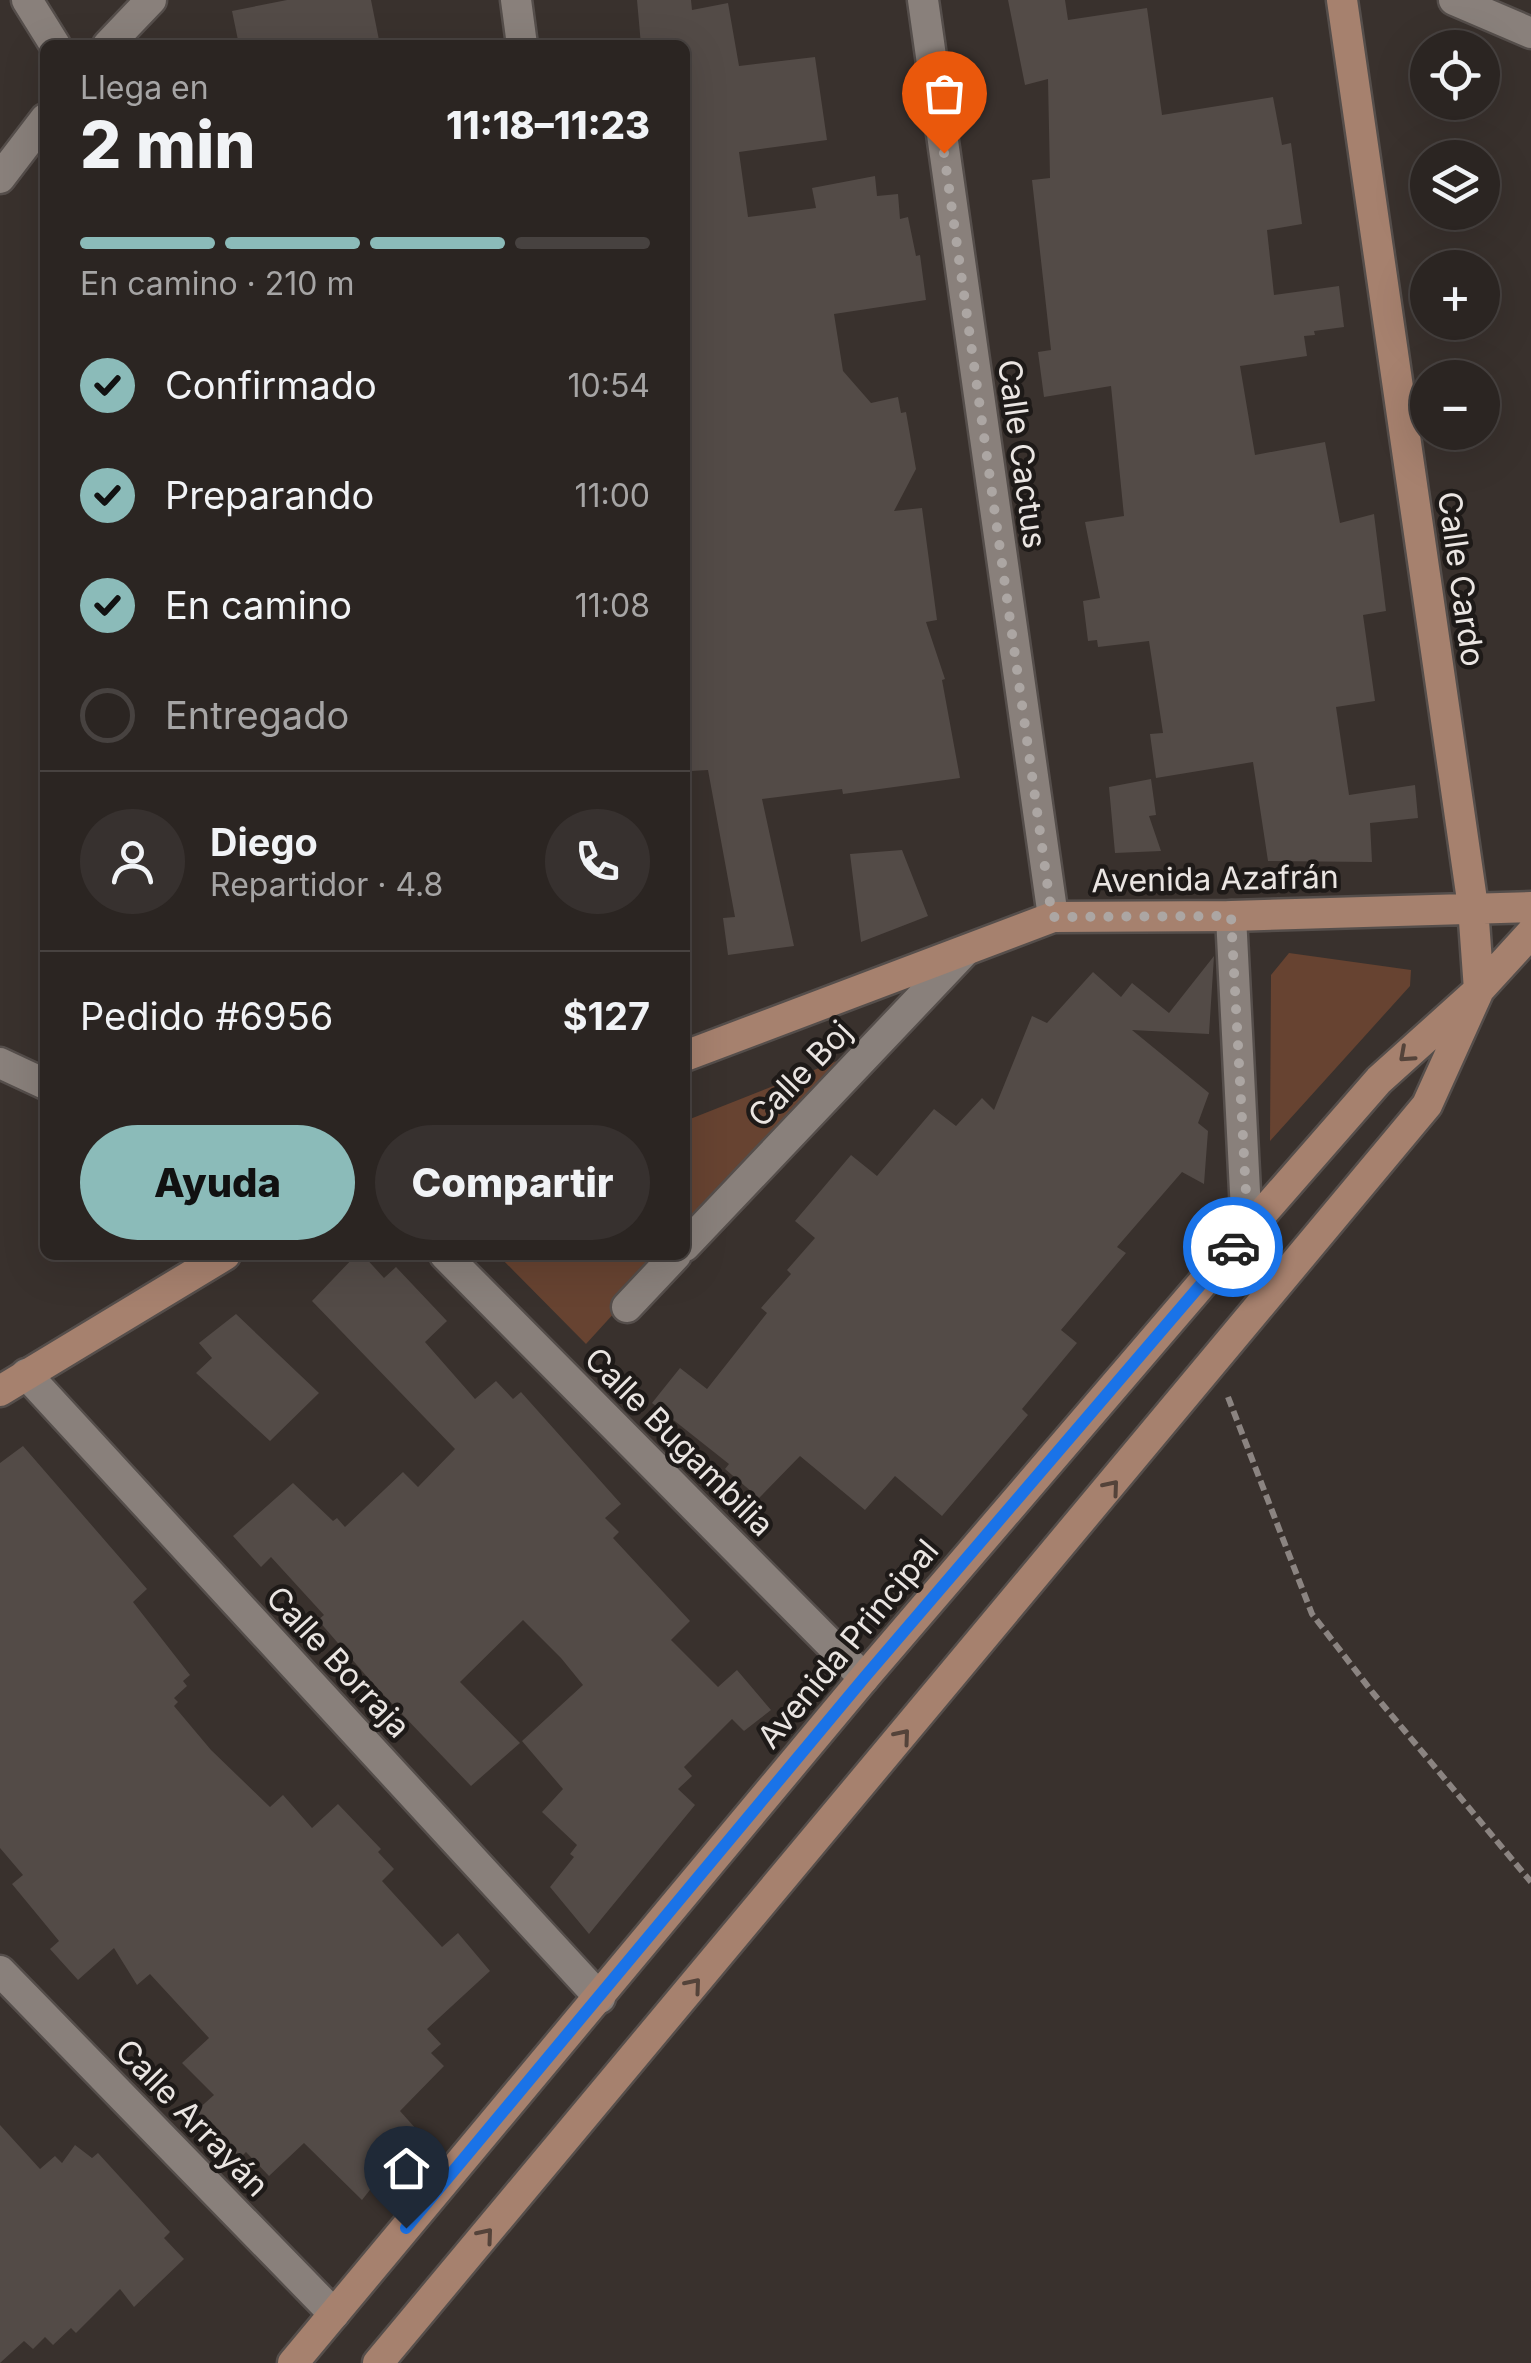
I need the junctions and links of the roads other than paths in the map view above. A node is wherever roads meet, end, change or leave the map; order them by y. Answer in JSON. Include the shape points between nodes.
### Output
{"nodes":[{"id":1,"x":27,"y":0,"type":"edge"},
{"id":2,"x":151,"y":0,"type":"edge"},
{"id":3,"x":516,"y":0,"type":"edge"},
{"id":4,"x":923,"y":0,"type":"edge"},
{"id":5,"x":1342,"y":0,"type":"edge"},
{"id":6,"x":1454,"y":0,"type":"edge"},
{"id":7,"x":1531,"y":33,"type":"edge"},
{"id":8,"x":52,"y":40,"type":"edge"},
{"id":9,"x":113,"y":40,"type":"edge"},
{"id":10,"x":521,"y":40,"type":"edge"},
{"id":11,"x":40,"y":126,"type":"edge"},
{"id":12,"x":0,"y":178,"type":"edge"},
{"id":13,"x":1473,"y":907,"type":"junction"},
{"id":14,"x":1531,"y":907,"type":"edge"},
{"id":15,"x":1231,"y":916,"type":"junction"},
{"id":16,"x":1052,"y":917,"type":"junction"},
{"id":17,"x":1531,"y":933,"type":"edge"},
{"id":18,"x":965,"y":951,"type":"junction"},
{"id":19,"x":1479,"y":990,"type":"junction"},
{"id":20,"x":690,"y":1054,"type":"edge"},
{"id":21,"x":0,"y":1063,"type":"edge"},
{"id":22,"x":40,"y":1082,"type":"edge"},
{"id":23,"x":1248,"y":1230,"type":"junction"},
{"id":24,"x":690,"y":1241,"type":"edge"},
{"id":25,"x":217,"y":1260,"type":"edge"},
{"id":26,"x":450,"y":1260,"type":"edge"},
{"id":27,"x":671,"y":1260,"type":"edge"},
{"id":28,"x":626,"y":1307,"type":"dead end"},
{"id":29,"x":26,"y":1374,"type":"junction"},
{"id":30,"x":0,"y":1392,"type":"edge"},
{"id":31,"x":864,"y":1678,"type":"junction"},
{"id":32,"x":0,"y":1970,"type":"edge"},
{"id":33,"x":600,"y":1998,"type":"junction"},
{"id":34,"x":334,"y":2314,"type":"junction"},
{"id":35,"x":292,"y":2363,"type":"edge"},
{"id":36,"x":378,"y":2363,"type":"edge"}],
"edges":[{"from":1,"to":8,"type":"street"},
{"from":2,"to":9,"type":"street"},
{"from":3,"to":10,"type":"street"},
{"from":4,"to":16,"type":"street","name":"Calle Cactus"},
{"from":5,"to":13,"type":"street","name":"Calle Cardo"},
{"from":6,"to":7,"type":"street"},
{"from":11,"to":12,"type":"street"},
{"from":13,"to":14,"type":"street","name":"Avenida Azafrán"},
{"from":13,"to":15,"type":"street","name":"Avenida Azafrán"},
{"from":13,"to":19,"type":"street","name":"Calle Cardo"},
{"from":15,"to":16,"type":"street","name":"Avenida Azafrán"},
{"from":15,"to":23,"type":"street"},
{"from":16,"to":18,"type":"street","name":"Avenida Azafrán"},
{"from":17,"to":19,"type":"street","name":"Avenida Principal"},
{"from":18,"to":20,"type":"street","name":"Avenida Azafrán"},
{"from":18,"to":24,"type":"street","name":"Calle Boj"},
{"from":19,"to":23,"type":"street","name":"Avenida Principal","one_way":true,"via":[[1378,1080]]},
{"from":36,"to":19,"type":"street","name":"Avenida Principal","one_way":true,"via":[[1427,1105]]},
{"from":21,"to":22,"type":"street"},
{"from":23,"to":31,"type":"street","name":"Avenida Principal"},
{"from":25,"to":29,"type":"street"},
{"from":26,"to":31,"type":"street","name":"Calle Bugambilia"},
{"from":27,"to":28,"type":"street"},
{"from":29,"to":30,"type":"street"},
{"from":29,"to":33,"type":"street","name":"Calle Borraja"},
{"from":31,"to":33,"type":"street","name":"Avenida Principal"},
{"from":32,"to":34,"type":"street","name":"Calle Arrayán"},
{"from":33,"to":34,"type":"street","name":"Avenida Principal"},
{"from":34,"to":35,"type":"street","name":"Avenida Principal"}]}
